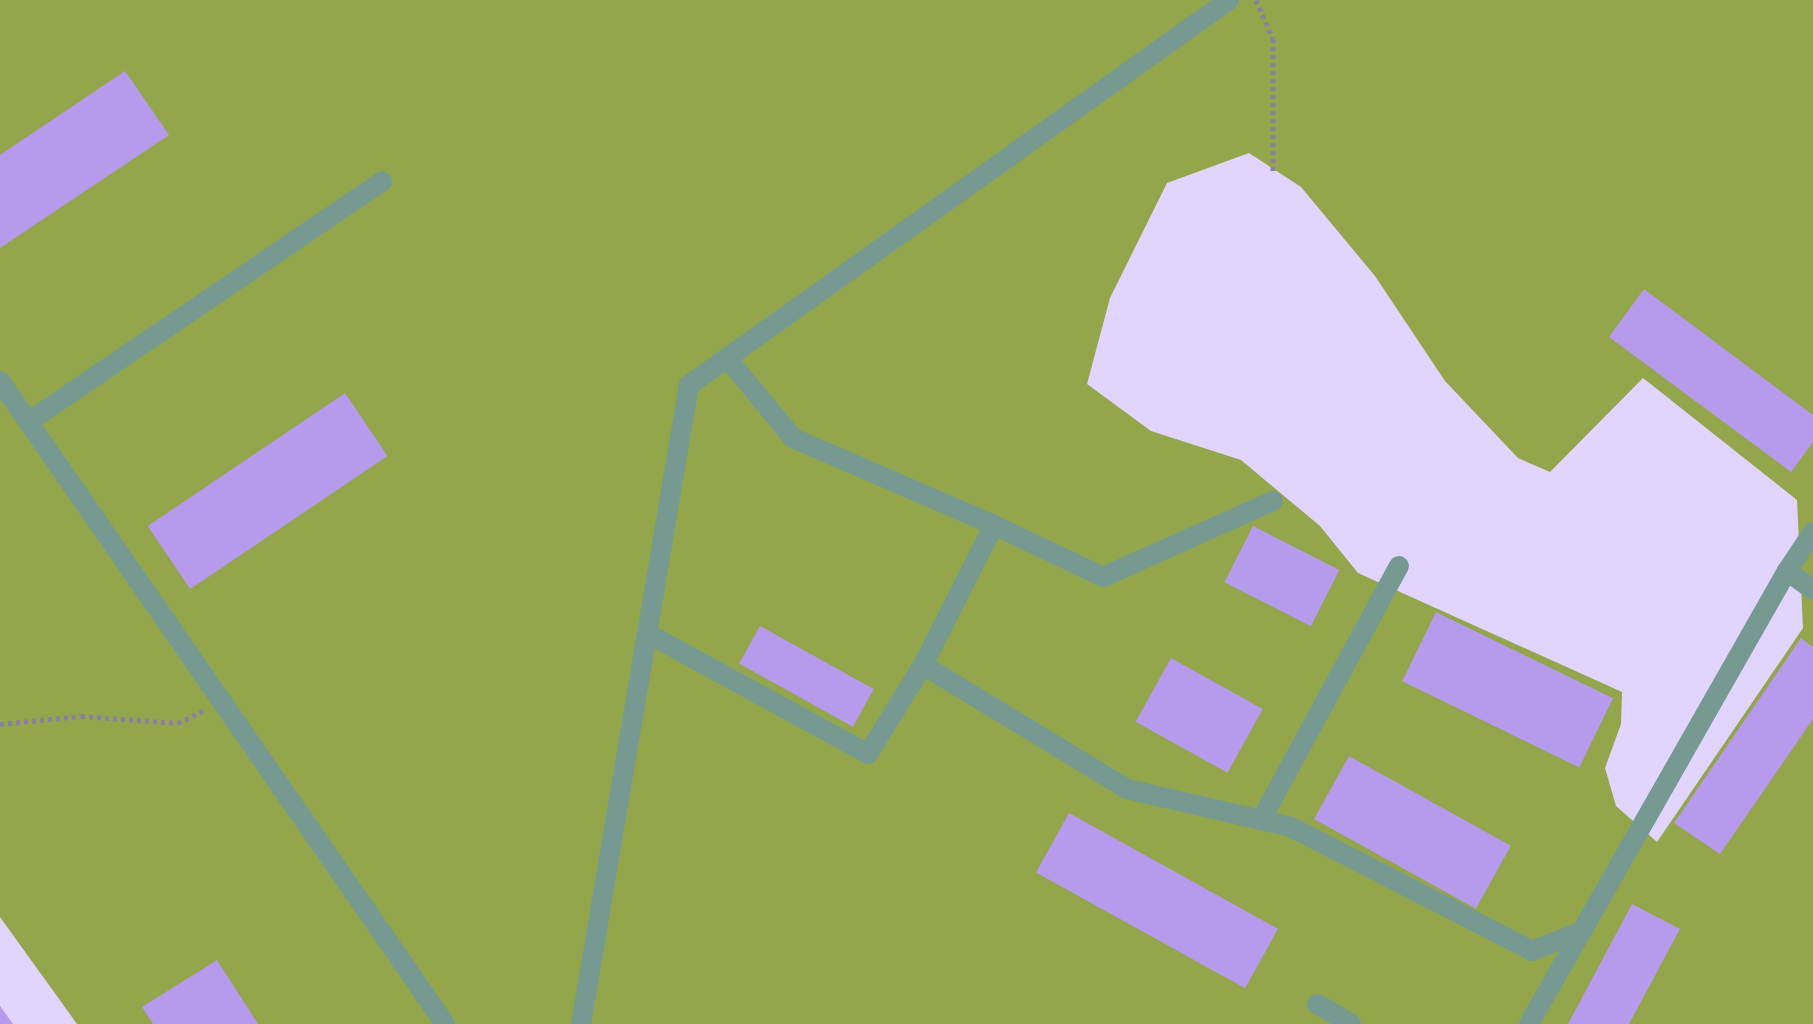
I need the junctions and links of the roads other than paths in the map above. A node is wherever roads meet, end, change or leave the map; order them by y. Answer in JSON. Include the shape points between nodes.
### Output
{"nodes":[{"id":1,"x":1229,"y":0,"type":"edge"},
{"id":2,"x":382,"y":181,"type":"dead end"},
{"id":3,"x":727,"y":358,"type":"junction"},
{"id":4,"x":0,"y":381,"type":"edge"},
{"id":5,"x":28,"y":422,"type":"junction"},
{"id":6,"x":1273,"y":501,"type":"dead end"},
{"id":7,"x":994,"y":525,"type":"junction"},
{"id":8,"x":1813,"y":532,"type":"edge"},
{"id":9,"x":1399,"y":566,"type":"dead end"},
{"id":10,"x":1787,"y":571,"type":"junction"},
{"id":11,"x":1813,"y":590,"type":"edge"},
{"id":12,"x":647,"y":633,"type":"junction"},
{"id":13,"x":923,"y":665,"type":"junction"},
{"id":14,"x":1261,"y":820,"type":"junction"},
{"id":15,"x":1582,"y":931,"type":"junction"},
{"id":16,"x":1317,"y":1004,"type":"dead end"},
{"id":17,"x":445,"y":1024,"type":"edge"},
{"id":18,"x":581,"y":1024,"type":"edge"},
{"id":19,"x":1351,"y":1024,"type":"edge"},
{"id":20,"x":1529,"y":1024,"type":"edge"}],
"edges":[{"from":1,"to":3,"type":"lane"},
{"from":2,"to":5,"type":"lane"},
{"from":3,"to":7,"type":"lane","via":[[793,438]]},
{"from":3,"to":12,"type":"lane","via":[[689,385]]},
{"from":4,"to":5,"type":"lane"},
{"from":5,"to":17,"type":"lane"},
{"from":6,"to":7,"type":"lane","via":[[1103,577]]},
{"from":7,"to":13,"type":"lane"},
{"from":8,"to":10,"type":"lane"},
{"from":9,"to":14,"type":"lane"},
{"from":10,"to":11,"type":"lane"},
{"from":10,"to":15,"type":"lane"},
{"from":12,"to":13,"type":"lane","via":[[868,754]]},
{"from":12,"to":18,"type":"lane"},
{"from":13,"to":14,"type":"lane","via":[[1127,789]]},
{"from":14,"to":15,"type":"lane","via":[[1291,827],[1532,951]]},
{"from":15,"to":20,"type":"lane"},
{"from":16,"to":19,"type":"lane"}]}
